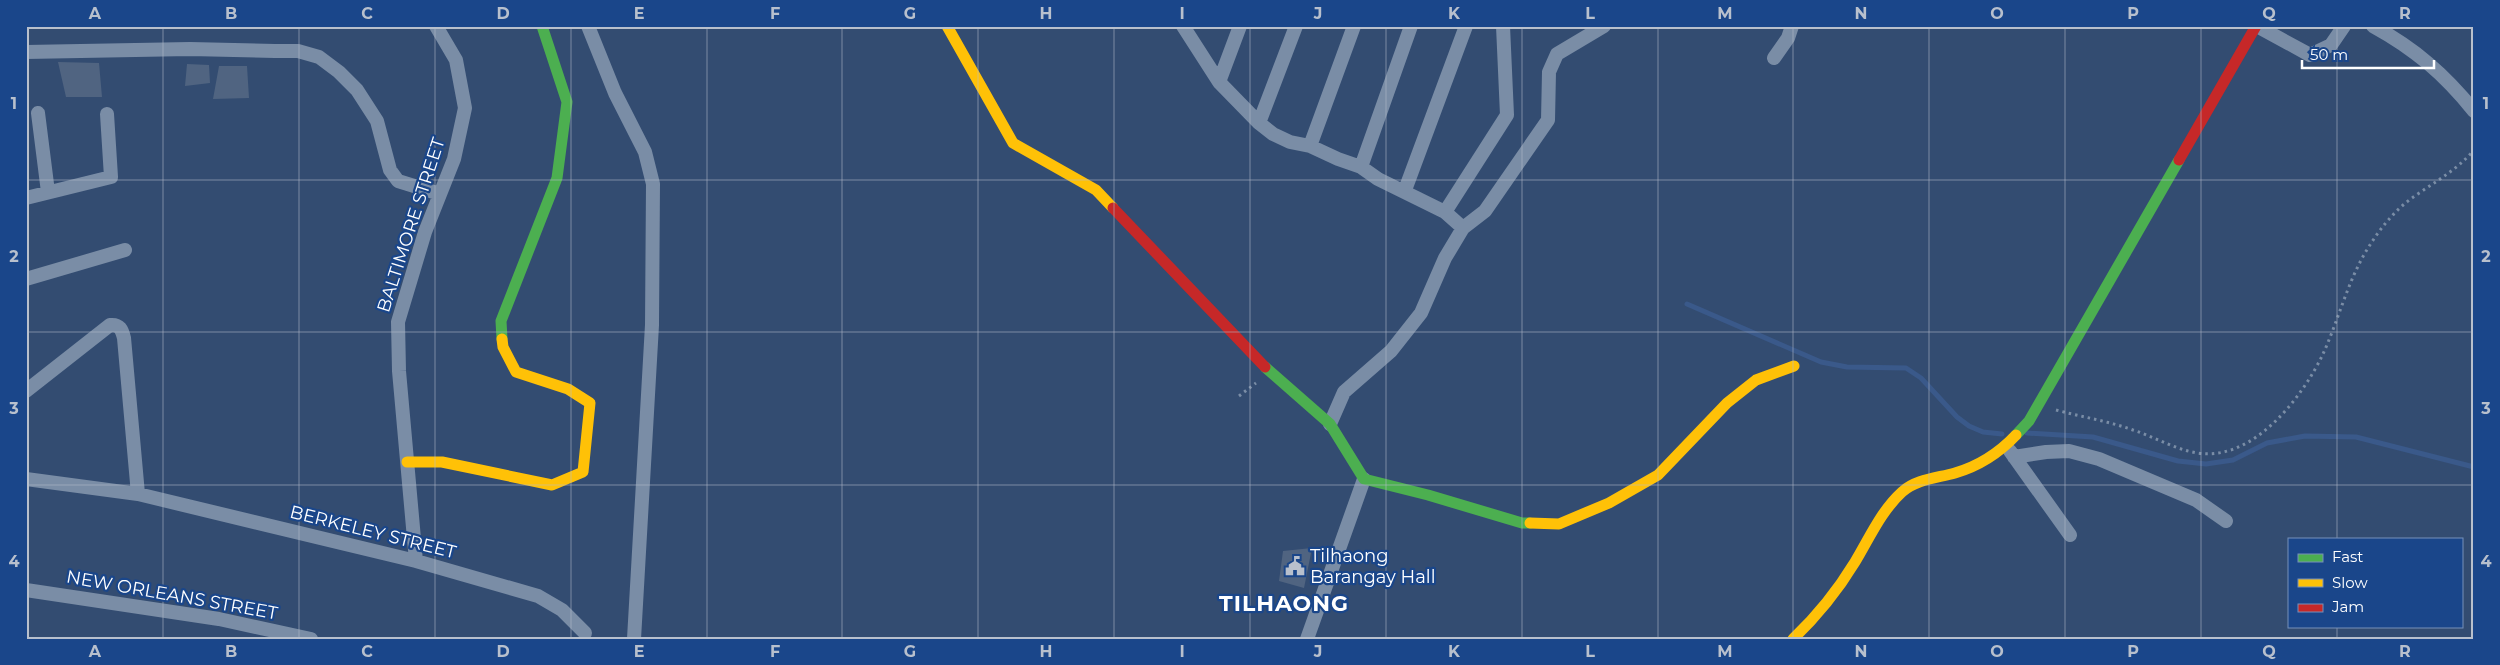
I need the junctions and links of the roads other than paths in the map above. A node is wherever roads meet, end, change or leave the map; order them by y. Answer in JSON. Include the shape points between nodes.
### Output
{"nodes":[{"id":1,"x":436,"y":26,"type":"edge"},
{"id":2,"x":542,"y":26,"type":"edge"},
{"id":3,"x":588,"y":26,"type":"edge"},
{"id":4,"x":947,"y":26,"type":"edge"},
{"id":5,"x":1183,"y":26,"type":"edge"},
{"id":6,"x":1240,"y":26,"type":"edge"},
{"id":7,"x":1296,"y":26,"type":"edge"},
{"id":8,"x":1354,"y":26,"type":"edge"},
{"id":9,"x":1411,"y":26,"type":"edge"},
{"id":10,"x":1466,"y":26,"type":"edge"},
{"id":11,"x":1503,"y":26,"type":"edge"},
{"id":12,"x":1604,"y":26,"type":"edge"},
{"id":13,"x":1792,"y":26,"type":"edge"},
{"id":14,"x":2256,"y":26,"type":"edge"},
{"id":15,"x":2344,"y":26,"type":"edge"},
{"id":16,"x":2373,"y":26,"type":"edge"},
{"id":17,"x":26,"y":52,"type":"edge"},
{"id":18,"x":1774,"y":58,"type":"dead end"},
{"id":19,"x":1219,"y":82,"type":"junction"},
{"id":20,"x":2474,"y":111,"type":"edge"},
{"id":21,"x":38,"y":114,"type":"dead end"},
{"id":22,"x":107,"y":114,"type":"dead end"},
{"id":23,"x":1259,"y":123,"type":"junction"},
{"id":24,"x":1310,"y":146,"type":"junction"},
{"id":25,"x":1361,"y":167,"type":"junction"},
{"id":26,"x":1405,"y":190,"type":"junction"},
{"id":27,"x":48,"y":192,"type":"junction"},
{"id":28,"x":440,"y":194,"type":"junction"},
{"id":29,"x":26,"y":198,"type":"edge"},
{"id":30,"x":1445,"y":212,"type":"junction"},
{"id":31,"x":1463,"y":228,"type":"junction"},
{"id":32,"x":125,"y":250,"type":"dead end"},
{"id":33,"x":26,"y":279,"type":"edge"},
{"id":34,"x":1794,"y":366,"type":"dead end"},
{"id":35,"x":26,"y":391,"type":"edge"},
{"id":36,"x":1330,"y":424,"type":"junction"},
{"id":37,"x":2010,"y":452,"type":"junction"},
{"id":38,"x":407,"y":462,"type":"junction"},
{"id":39,"x":26,"y":479,"type":"edge"},
{"id":40,"x":1364,"y":479,"type":"junction"},
{"id":41,"x":138,"y":494,"type":"junction"},
{"id":42,"x":2226,"y":521,"type":"dead end"},
{"id":43,"x":2070,"y":535,"type":"dead end"},
{"id":44,"x":416,"y":561,"type":"junction"},
{"id":45,"x":26,"y":590,"type":"edge"},
{"id":46,"x":585,"y":633,"type":"dead end"},
{"id":47,"x":311,"y":639,"type":"edge"},
{"id":48,"x":634,"y":639,"type":"edge"},
{"id":49,"x":1307,"y":639,"type":"edge"},
{"id":50,"x":1793,"y":639,"type":"edge"}],
"edges":[{"from":1,"to":28,"type":"street","name":"BALTIMORE STREET","via":[[456,60],[465,108],[454,160]]},
{"from":2,"to":38,"type":"street","via":[[567,102],[557,178],[501,321],[502,347],[516,372],[568,388],[590,403],[583,472],[552,485],[442,462]]},
{"from":3,"to":48,"type":"street","via":[[615,93],[645,152],[653,184],[652,325]]},
{"from":4,"to":36,"type":"street","via":[[1014,143],[1096,190],[1270,372]]},
{"from":5,"to":19,"type":"street"},
{"from":6,"to":19,"type":"street"},
{"from":7,"to":23,"type":"street"},
{"from":8,"to":24,"type":"street"},
{"from":9,"to":25,"type":"street"},
{"from":10,"to":26,"type":"street"},
{"from":11,"to":30,"type":"street","via":[[1507,115]]},
{"from":12,"to":31,"type":"street","via":[[1557,54],[1549,72],[1548,120],[1485,210]]},
{"from":13,"to":18,"type":"street"},
{"from":14,"to":15,"type":"street","via":[[2310,55],[2332,45]]},
{"from":14,"to":37,"type":"street"},
{"from":16,"to":20,"type":"street","via":[[2440,72]]},
{"from":17,"to":28,"type":"street","via":[[275,50],[319,57],[357,90],[378,121],[390,170],[398,181]]},
{"from":19,"to":23,"type":"street"},
{"from":21,"to":27,"type":"street"},
{"from":22,"to":27,"type":"street","via":[[111,177]]},
{"from":23,"to":24,"type":"street","via":[[1290,142]]},
{"from":24,"to":25,"type":"street"},
{"from":25,"to":26,"type":"street","via":[[1378,179]]},
{"from":26,"to":30,"type":"street"},
{"from":27,"to":29,"type":"street"},
{"from":28,"to":38,"type":"street","name":"BALTIMORE STREET","via":[[398,322]]},
{"from":30,"to":31,"type":"street"},
{"from":31,"to":36,"type":"street","via":[[1445,258],[1421,313],[1391,351],[1344,392]]},
{"from":32,"to":33,"type":"street"},
{"from":34,"to":40,"type":"street","via":[[1756,380],[1727,403],[1658,475],[1609,503],[1559,524],[1522,523]]},
{"from":35,"to":41,"type":"street","via":[[104,329],[110,325],[118,326],[124,338]]},
{"from":36,"to":40,"type":"street"},
{"from":37,"to":42,"type":"street","via":[[2069,452],[2099,459],[2196,500]]},
{"from":37,"to":43,"type":"street"},
{"from":37,"to":50,"type":"street","via":[[1903,491],[1887,509],[1834,596]]},
{"from":38,"to":44,"type":"street","name":"BALTIMORE STREET"},
{"from":39,"to":41,"type":"street","name":"BERKELEY STREET"},
{"from":40,"to":49,"type":"street"},
{"from":41,"to":44,"type":"street","name":"BERKELEY STREET"},
{"from":44,"to":46,"type":"street","name":"BERKELEY STREET","via":[[538,596],[562,610]]},
{"from":45,"to":47,"type":"street","name":"NEW ORLEANS STREET","via":[[219,619]]}]}
